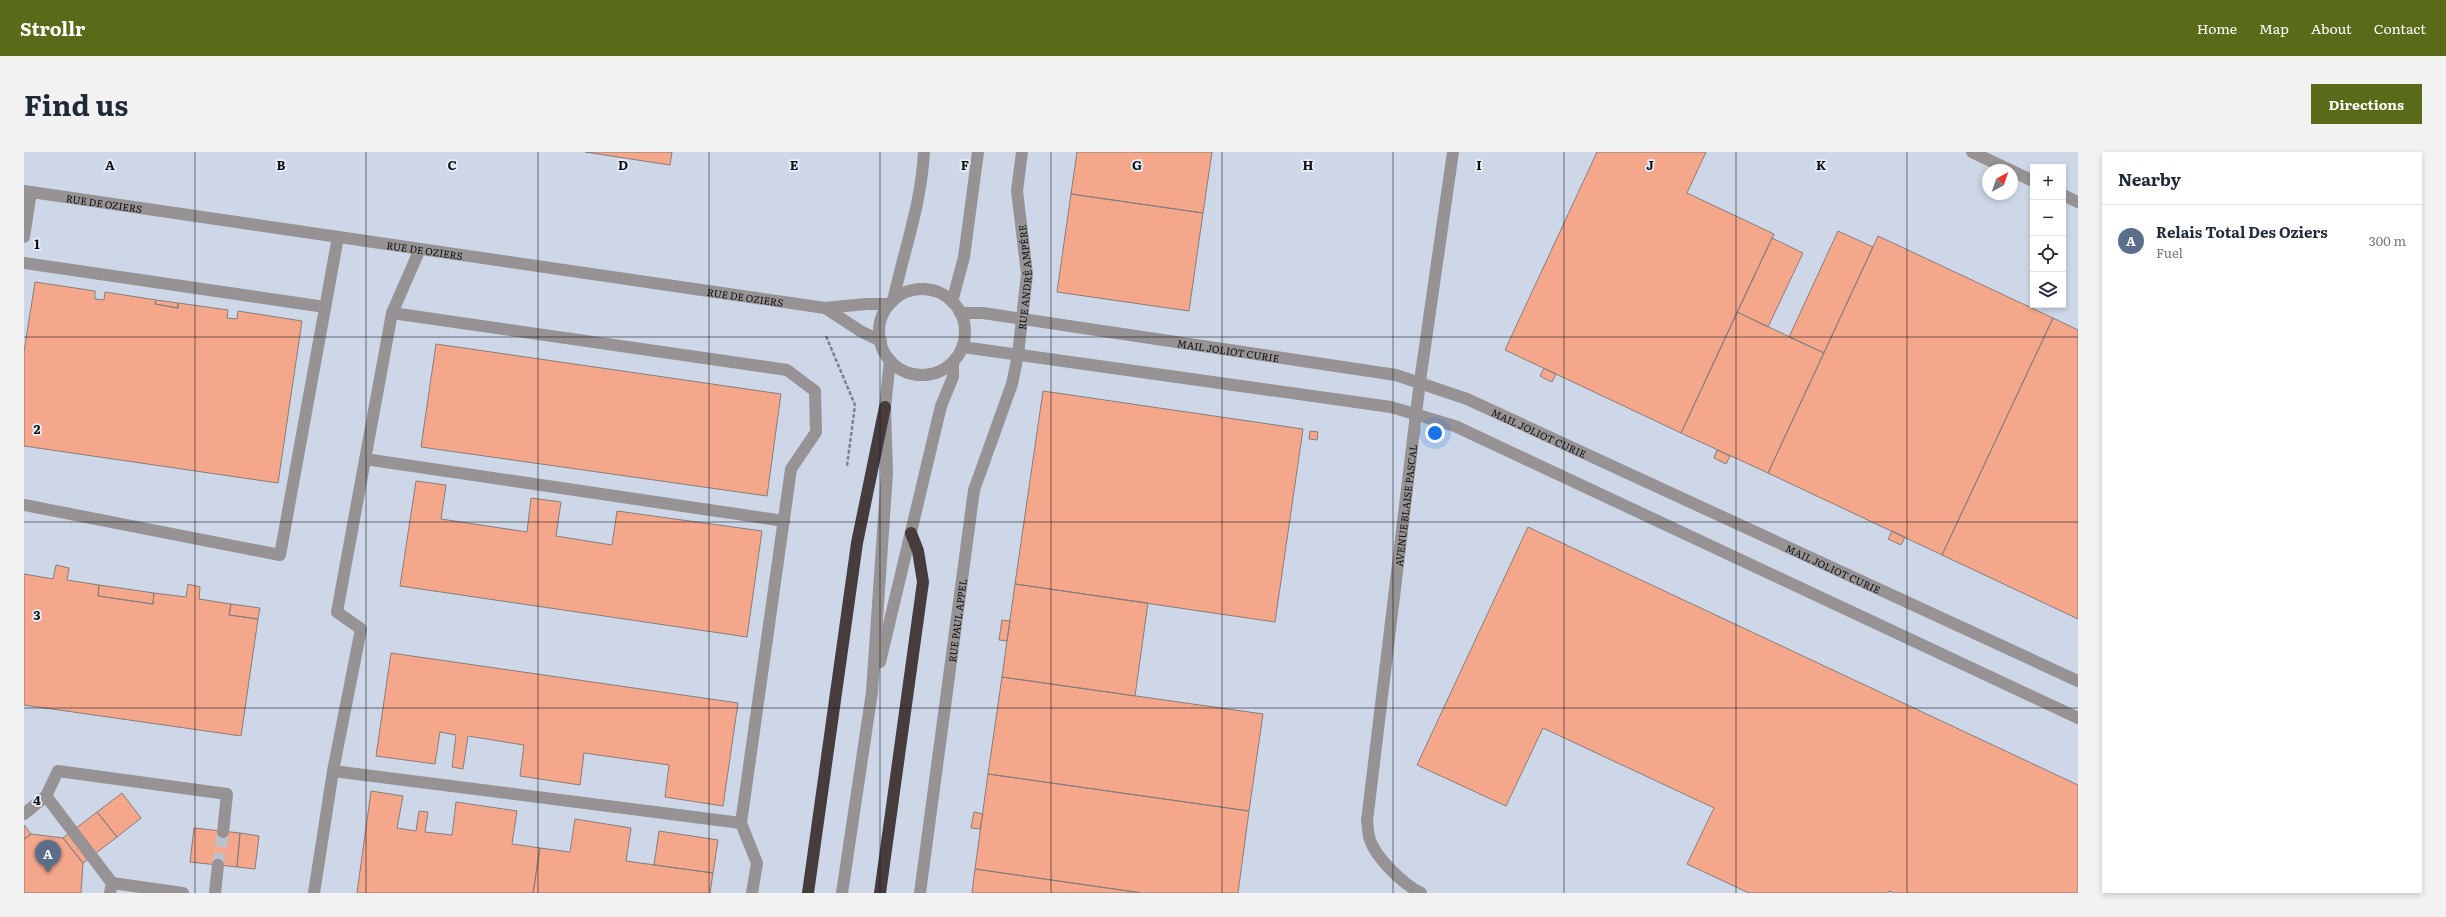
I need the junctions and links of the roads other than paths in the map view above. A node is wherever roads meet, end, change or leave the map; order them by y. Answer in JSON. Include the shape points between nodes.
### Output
{"nodes":[{"id":1,"x":924,"y":152,"type":"edge"},
{"id":2,"x":978,"y":152,"type":"edge"},
{"id":3,"x":1022,"y":152,"type":"edge"},
{"id":4,"x":1453,"y":152,"type":"edge"},
{"id":5,"x":1972,"y":152,"type":"edge"},
{"id":6,"x":1998,"y":164,"type":"edge"},
{"id":7,"x":2018,"y":174,"type":"edge"},
{"id":8,"x":2030,"y":180,"type":"edge"},
{"id":9,"x":28,"y":191,"type":"edge"},
{"id":10,"x":2066,"y":196,"type":"edge"},
{"id":11,"x":2078,"y":202,"type":"edge"},
{"id":12,"x":24,"y":237,"type":"edge"},
{"id":13,"x":338,"y":237,"type":"junction"},
{"id":14,"x":420,"y":249,"type":"junction"},
{"id":15,"x":24,"y":263,"type":"edge"},
{"id":16,"x":952,"y":302,"type":"junction"},
{"id":17,"x":891,"y":303,"type":"junction"},
{"id":18,"x":325,"y":307,"type":"junction"},
{"id":19,"x":825,"y":308,"type":"junction"},
{"id":20,"x":392,"y":313,"type":"junction"},
{"id":21,"x":960,"y":313,"type":"junction"},
{"id":22,"x":1023,"y":320,"type":"junction"},
{"id":23,"x":881,"y":341,"type":"junction"},
{"id":24,"x":963,"y":347,"type":"junction"},
{"id":25,"x":1018,"y":355,"type":"junction"},
{"id":26,"x":890,"y":360,"type":"junction"},
{"id":27,"x":953,"y":362,"type":"junction"},
{"id":28,"x":1420,"y":381,"type":"junction"},
{"id":29,"x":885,"y":407,"type":"junction"},
{"id":30,"x":1416,"y":414,"type":"junction"},
{"id":31,"x":365,"y":458,"type":"junction"},
{"id":32,"x":24,"y":505,"type":"edge"},
{"id":33,"x":784,"y":521,"type":"junction"},
{"id":34,"x":911,"y":533,"type":"junction"},
{"id":35,"x":2078,"y":682,"type":"edge"},
{"id":36,"x":872,"y":692,"type":"junction"},
{"id":37,"x":2078,"y":718,"type":"edge"},
{"id":38,"x":333,"y":771,"type":"junction"},
{"id":39,"x":46,"y":796,"type":"junction"},
{"id":40,"x":24,"y":814,"type":"edge"},
{"id":41,"x":741,"y":823,"type":"junction"},
{"id":42,"x":223,"y":832,"type":"tunnel mouth"},
{"id":43,"x":218,"y":865,"type":"tunnel mouth"},
{"id":44,"x":111,"y":888,"type":"edge"},
{"id":45,"x":183,"y":893,"type":"edge"},
{"id":46,"x":215,"y":893,"type":"edge"},
{"id":47,"x":314,"y":893,"type":"edge"},
{"id":48,"x":752,"y":893,"type":"edge"},
{"id":49,"x":808,"y":893,"type":"edge"},
{"id":50,"x":842,"y":893,"type":"edge"},
{"id":51,"x":880,"y":893,"type":"edge"},
{"id":52,"x":920,"y":893,"type":"edge"},
{"id":53,"x":1421,"y":893,"type":"edge"}],
"edges":[{"from":1,"to":17,"type":"street","via":[[918,208],[900,264]]},
{"from":2,"to":16,"type":"street","via":[[964,257]]},
{"from":3,"to":22,"type":"street","name":"RUE ANDRÉ AMPÉRE","via":[[1017,191],[1026,255],[1027,288]]},
{"from":4,"to":28,"type":"street","name":"AVENUE BLAISE PASCAL"},
{"from":5,"to":6,"type":"street"},
{"from":7,"to":8,"type":"street"},
{"from":9,"to":12,"type":"street"},
{"from":9,"to":13,"type":"street","name":"RUE DE OZIERS"},
{"from":10,"to":11,"type":"street"},
{"from":13,"to":14,"type":"street","name":"RUE DE OZIERS"},
{"from":13,"to":18,"type":"street"},
{"from":14,"to":19,"type":"street","name":"RUE DE OZIERS"},
{"from":14,"to":20,"type":"street"},
{"from":15,"to":18,"type":"street"},
{"from":16,"to":17,"type":"street","via":[[934,291],[923,289],[907,292]]},
{"from":16,"to":21,"type":"street"},
{"from":17,"to":19,"type":"street","name":"RUE DE OZIERS"},
{"from":17,"to":23,"type":"street","via":[[881,323]]},
{"from":18,"to":32,"type":"street","via":[[280,556]]},
{"from":19,"to":23,"type":"street","name":"RUE DE OZIERS"},
{"from":20,"to":31,"type":"street"},
{"from":20,"to":33,"type":"street","via":[[787,370],[815,391],[816,432],[791,469]]},
{"from":21,"to":22,"type":"street","name":"MAIL JOLIOT CURIE","via":[[983,313]]},
{"from":21,"to":24,"type":"street","via":[[965,330]]},
{"from":22,"to":25,"type":"street","name":"RUE ANDRÉ AMPÉRE"},
{"from":22,"to":28,"type":"street","name":"MAIL JOLIOT CURIE","via":[[1396,375]]},
{"from":23,"to":26,"type":"street"},
{"from":24,"to":25,"type":"street"},
{"from":24,"to":27,"type":"street"},
{"from":25,"to":30,"type":"street","via":[[1391,407]]},
{"from":25,"to":52,"type":"street","name":"RUE PAUL APPEL","via":[[1012,384],[974,490]]},
{"from":26,"to":27,"type":"street","via":[[901,369],[921,375],[942,370]]},
{"from":26,"to":29,"type":"street"},
{"from":27,"to":34,"type":"street","via":[[953,377],[941,406]]},
{"from":28,"to":30,"type":"street","name":"AVENUE BLAISE PASCAL"},
{"from":28,"to":35,"type":"street","name":"MAIL JOLIOT CURIE","via":[[1467,399]]},
{"from":29,"to":36,"type":"street","via":[[887,473]]},
{"from":29,"to":49,"type":"highway","via":[[857,543]]},
{"from":30,"to":37,"type":"street","via":[[1455,426]]},
{"from":30,"to":53,"type":"street","name":"AVENUE BLAISE PASCAL","via":[[1367,821],[1369,839],[1379,857],[1413,889]]},
{"from":31,"to":33,"type":"street"},
{"from":31,"to":38,"type":"street","via":[[337,612],[361,629]]},
{"from":33,"to":41,"type":"street"},
{"from":34,"to":36,"type":"street"},
{"from":34,"to":51,"type":"highway","via":[[918,551],[922,582]]},
{"from":36,"to":50,"type":"street"},
{"from":38,"to":41,"type":"street"},
{"from":38,"to":47,"type":"street"},
{"from":39,"to":40,"type":"street"},
{"from":39,"to":42,"type":"street","via":[[58,771],[227,794]]},
{"from":39,"to":44,"type":"street"},
{"from":41,"to":48,"type":"street","via":[[757,863]]},
{"from":43,"to":46,"type":"street"},
{"from":44,"to":45,"type":"street"}]}
